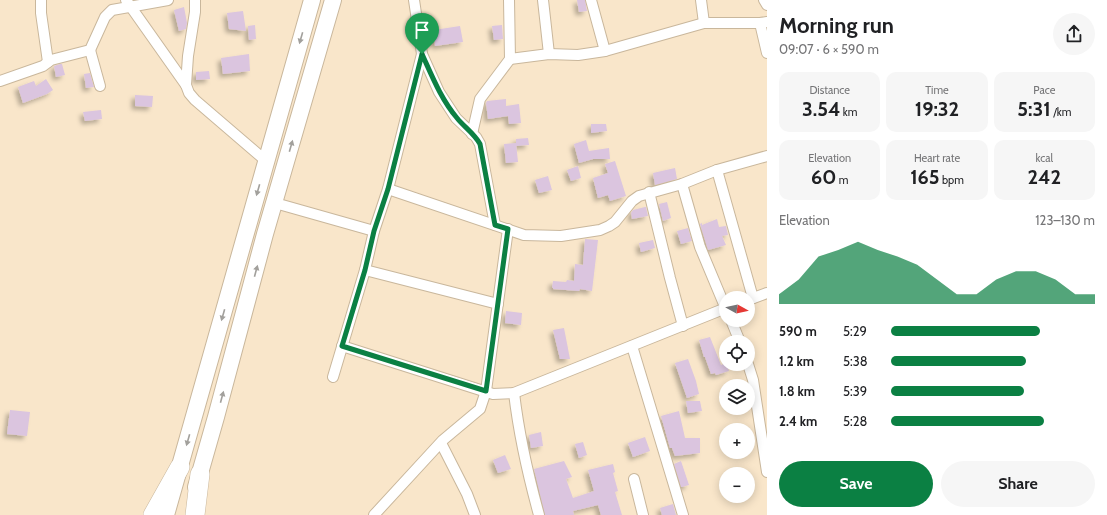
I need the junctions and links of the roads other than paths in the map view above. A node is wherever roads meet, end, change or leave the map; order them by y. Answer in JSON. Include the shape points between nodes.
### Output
{"nodes":[{"id":1,"x":41,"y":0,"type":"edge"},
{"id":2,"x":168,"y":0,"type":"edge"},
{"id":3,"x":195,"y":0,"type":"edge"},
{"id":4,"x":312,"y":0,"type":"edge"},
{"id":5,"x":333,"y":0,"type":"edge"},
{"id":6,"x":414,"y":0,"type":"edge"},
{"id":7,"x":509,"y":0,"type":"edge"},
{"id":8,"x":543,"y":0,"type":"edge"},
{"id":9,"x":591,"y":0,"type":"edge"},
{"id":10,"x":701,"y":0,"type":"edge"},
{"id":11,"x":764,"y":0,"type":"edge"},
{"id":12,"x":128,"y":3,"type":"edge"},
{"id":13,"x":767,"y":5,"type":"edge"},
{"id":14,"x":704,"y":22,"type":"junction"},
{"id":15,"x":764,"y":22,"type":"edge"},
{"id":16,"x":90,"y":50,"type":"junction"},
{"id":17,"x":605,"y":51,"type":"junction"},
{"id":18,"x":767,"y":53,"type":"edge"},
{"id":19,"x":422,"y":54,"type":"junction"},
{"id":20,"x":549,"y":54,"type":"junction"},
{"id":21,"x":510,"y":59,"type":"junction"},
{"id":22,"x":48,"y":62,"type":"junction"},
{"id":23,"x":0,"y":81,"type":"edge"},
{"id":24,"x":186,"y":85,"type":"junction"},
{"id":25,"x":100,"y":86,"type":"dead end"},
{"id":26,"x":472,"y":134,"type":"junction"},
{"id":27,"x":767,"y":156,"type":"edge"},
{"id":28,"x":266,"y":161,"type":"junction"},
{"id":29,"x":717,"y":170,"type":"junction"},
{"id":30,"x":682,"y":184,"type":"junction"},
{"id":31,"x":388,"y":189,"type":"junction"},
{"id":32,"x":649,"y":192,"type":"junction"},
{"id":33,"x":275,"y":203,"type":"junction"},
{"id":34,"x":495,"y":225,"type":"junction"},
{"id":35,"x":508,"y":229,"type":"junction"},
{"id":36,"x":374,"y":231,"type":"junction"},
{"id":37,"x":365,"y":270,"type":"junction"},
{"id":38,"x":749,"y":291,"type":"edge"},
{"id":39,"x":719,"y":292,"type":"edge"},
{"id":40,"x":767,"y":293,"type":"edge"},
{"id":41,"x":755,"y":298,"type":"edge"},
{"id":42,"x":498,"y":304,"type":"junction"},
{"id":43,"x":719,"y":312,"type":"edge"},
{"id":44,"x":683,"y":326,"type":"junction"},
{"id":45,"x":342,"y":346,"type":"junction"},
{"id":46,"x":632,"y":346,"type":"junction"},
{"id":47,"x":750,"y":371,"type":"edge"},
{"id":48,"x":333,"y":376,"type":"dead end"},
{"id":49,"x":486,"y":391,"type":"junction"},
{"id":50,"x":514,"y":393,"type":"junction"},
{"id":51,"x":441,"y":443,"type":"junction"},
{"id":52,"x":180,"y":467,"type":"junction"},
{"id":53,"x":767,"y":472,"type":"edge"},
{"id":54,"x":200,"y":474,"type":"junction"},
{"id":55,"x":634,"y":479,"type":"dead end"},
{"id":56,"x":153,"y":515,"type":"edge"},
{"id":57,"x":166,"y":515,"type":"edge"},
{"id":58,"x":188,"y":515,"type":"edge"},
{"id":59,"x":195,"y":515,"type":"edge"},
{"id":60,"x":374,"y":515,"type":"edge"},
{"id":61,"x":474,"y":515,"type":"edge"},
{"id":62,"x":539,"y":515,"type":"edge"},
{"id":63,"x":643,"y":515,"type":"edge"},
{"id":64,"x":683,"y":515,"type":"edge"}],
"edges":[{"from":1,"to":22,"type":"street"},
{"from":2,"to":12,"type":"street"},
{"from":3,"to":24,"type":"street"},
{"from":4,"to":28,"type":"main road","one_way":true},
{"from":33,"to":5,"type":"main road","one_way":true},
{"from":6,"to":19,"type":"street"},
{"from":7,"to":21,"type":"street"},
{"from":8,"to":20,"type":"street"},
{"from":9,"to":17,"type":"street"},
{"from":10,"to":14,"type":"street"},
{"from":11,"to":13,"type":"street"},
{"from":12,"to":16,"type":"street","via":[[108,13]]},
{"from":12,"to":24,"type":"street"},
{"from":14,"to":15,"type":"street"},
{"from":14,"to":17,"type":"street"},
{"from":15,"to":18,"type":"street"},
{"from":16,"to":22,"type":"street"},
{"from":16,"to":25,"type":"street"},
{"from":17,"to":20,"type":"street","via":[[578,55]]},
{"from":19,"to":26,"type":"street","via":[[439,92],[456,118]]},
{"from":19,"to":31,"type":"street"},
{"from":20,"to":21,"type":"street"},
{"from":21,"to":26,"type":"street","via":[[480,99]]},
{"from":22,"to":23,"type":"street"},
{"from":24,"to":28,"type":"street","via":[[195,100]]},
{"from":26,"to":34,"type":"street","via":[[480,144]]},
{"from":27,"to":29,"type":"street"},
{"from":28,"to":52,"type":"main road","one_way":true},
{"from":29,"to":30,"type":"street"},
{"from":29,"to":38,"type":"street"},
{"from":30,"to":32,"type":"street"},
{"from":30,"to":39,"type":"street","via":[[700,247]]},
{"from":31,"to":34,"type":"street"},
{"from":31,"to":36,"type":"street"},
{"from":32,"to":35,"type":"street","via":[[632,201],[615,222],[600,230],[561,236],[524,235]]},
{"from":32,"to":44,"type":"street"},
{"from":33,"to":36,"type":"street"},
{"from":54,"to":33,"type":"main road","one_way":true},
{"from":34,"to":35,"type":"street"},
{"from":35,"to":42,"type":"street"},
{"from":36,"to":37,"type":"street"},
{"from":37,"to":42,"type":"street"},
{"from":37,"to":45,"type":"street"},
{"from":40,"to":41,"type":"street"},
{"from":42,"to":49,"type":"street"},
{"from":43,"to":44,"type":"street"},
{"from":44,"to":46,"type":"street"},
{"from":45,"to":48,"type":"street"},
{"from":45,"to":49,"type":"street"},
{"from":46,"to":50,"type":"street"},
{"from":46,"to":64,"type":"street"},
{"from":47,"to":53,"type":"street"},
{"from":49,"to":50,"type":"street","via":[[493,394]]},
{"from":49,"to":51,"type":"street","via":[[480,409]]},
{"from":50,"to":62,"type":"street","via":[[526,465]]},
{"from":51,"to":60,"type":"street"},
{"from":51,"to":61,"type":"street","via":[[467,494]]},
{"from":52,"to":56,"type":"highway"},
{"from":52,"to":57,"type":"main road"},
{"from":54,"to":58,"type":"main road"},
{"from":54,"to":59,"type":"highway"},
{"from":55,"to":63,"type":"street"}]}
